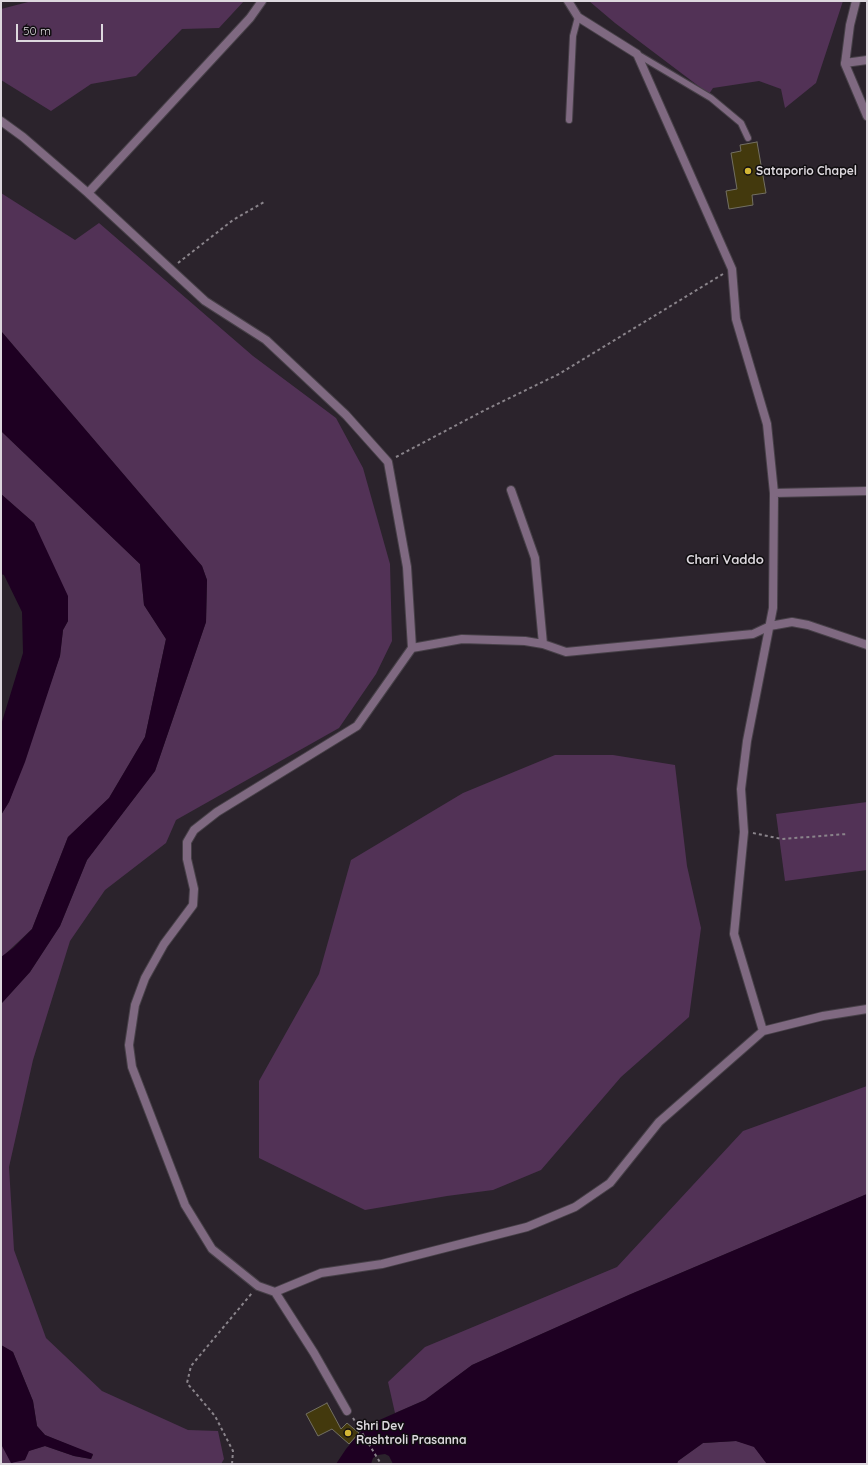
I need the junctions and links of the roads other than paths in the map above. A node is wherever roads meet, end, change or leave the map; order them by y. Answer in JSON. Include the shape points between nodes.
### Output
{"nodes":[{"id":1,"x":262,"y":1,"type":"edge"},
{"id":2,"x":568,"y":1,"type":"edge"},
{"id":3,"x":856,"y":1,"type":"edge"},
{"id":4,"x":578,"y":17,"type":"junction"},
{"id":5,"x":637,"y":54,"type":"junction"},
{"id":6,"x":867,"y":60,"type":"edge"},
{"id":7,"x":845,"y":63,"type":"junction"},
{"id":8,"x":867,"y":116,"type":"edge"},
{"id":9,"x":569,"y":120,"type":"dead end"},
{"id":10,"x":1,"y":121,"type":"edge"},
{"id":11,"x":748,"y":138,"type":"dead end"},
{"id":12,"x":88,"y":193,"type":"junction"},
{"id":13,"x":511,"y":490,"type":"dead end"},
{"id":14,"x":867,"y":491,"type":"edge"},
{"id":15,"x":774,"y":493,"type":"junction"},
{"id":16,"x":770,"y":626,"type":"junction"},
{"id":17,"x":543,"y":644,"type":"junction"},
{"id":18,"x":867,"y":645,"type":"edge"},
{"id":19,"x":412,"y":648,"type":"junction"},
{"id":20,"x":867,"y":1009,"type":"edge"},
{"id":21,"x":763,"y":1031,"type":"junction"},
{"id":22,"x":275,"y":1292,"type":"junction"},
{"id":23,"x":347,"y":1411,"type":"road end"}],
"edges":[{"from":1,"to":12,"type":"street","via":[[250,18]]},
{"from":2,"to":4,"type":"street"},
{"from":3,"to":7,"type":"street"},
{"from":4,"to":5,"type":"street"},
{"from":4,"to":9,"type":"lane","via":[[573,36]]},
{"from":5,"to":11,"type":"lane","via":[[711,98],[741,123]]},
{"from":5,"to":15,"type":"street","via":[[732,269],[736,319],[767,424]]},
{"from":6,"to":7,"type":"street"},
{"from":7,"to":8,"type":"street"},
{"from":10,"to":12,"type":"street"},
{"from":12,"to":19,"type":"street","via":[[206,301],[266,340],[346,415],[388,462],[407,567]]},
{"from":13,"to":17,"type":"street","via":[[535,558]]},
{"from":14,"to":15,"type":"street"},
{"from":15,"to":16,"type":"street","via":[[773,608]]},
{"from":16,"to":17,"type":"street","via":[[753,634],[566,652]]},
{"from":16,"to":18,"type":"street","via":[[792,622],[808,625]]},
{"from":16,"to":21,"type":"street","via":[[747,741],[741,789],[744,832],[734,934]]},
{"from":17,"to":19,"type":"street","via":[[462,639]]},
{"from":19,"to":22,"type":"street","via":[[357,726],[217,812],[194,830],[187,842],[187,859],[194,889],[193,905],[164,944],[135,1005],[129,1045],[132,1067],[185,1205],[212,1249],[258,1286]]},
{"from":20,"to":21,"type":"street","via":[[823,1016]]},
{"from":21,"to":22,"type":"street","via":[[659,1122],[610,1183],[575,1207],[527,1227],[382,1264],[321,1273]]},
{"from":22,"to":23,"type":"street"}]}
